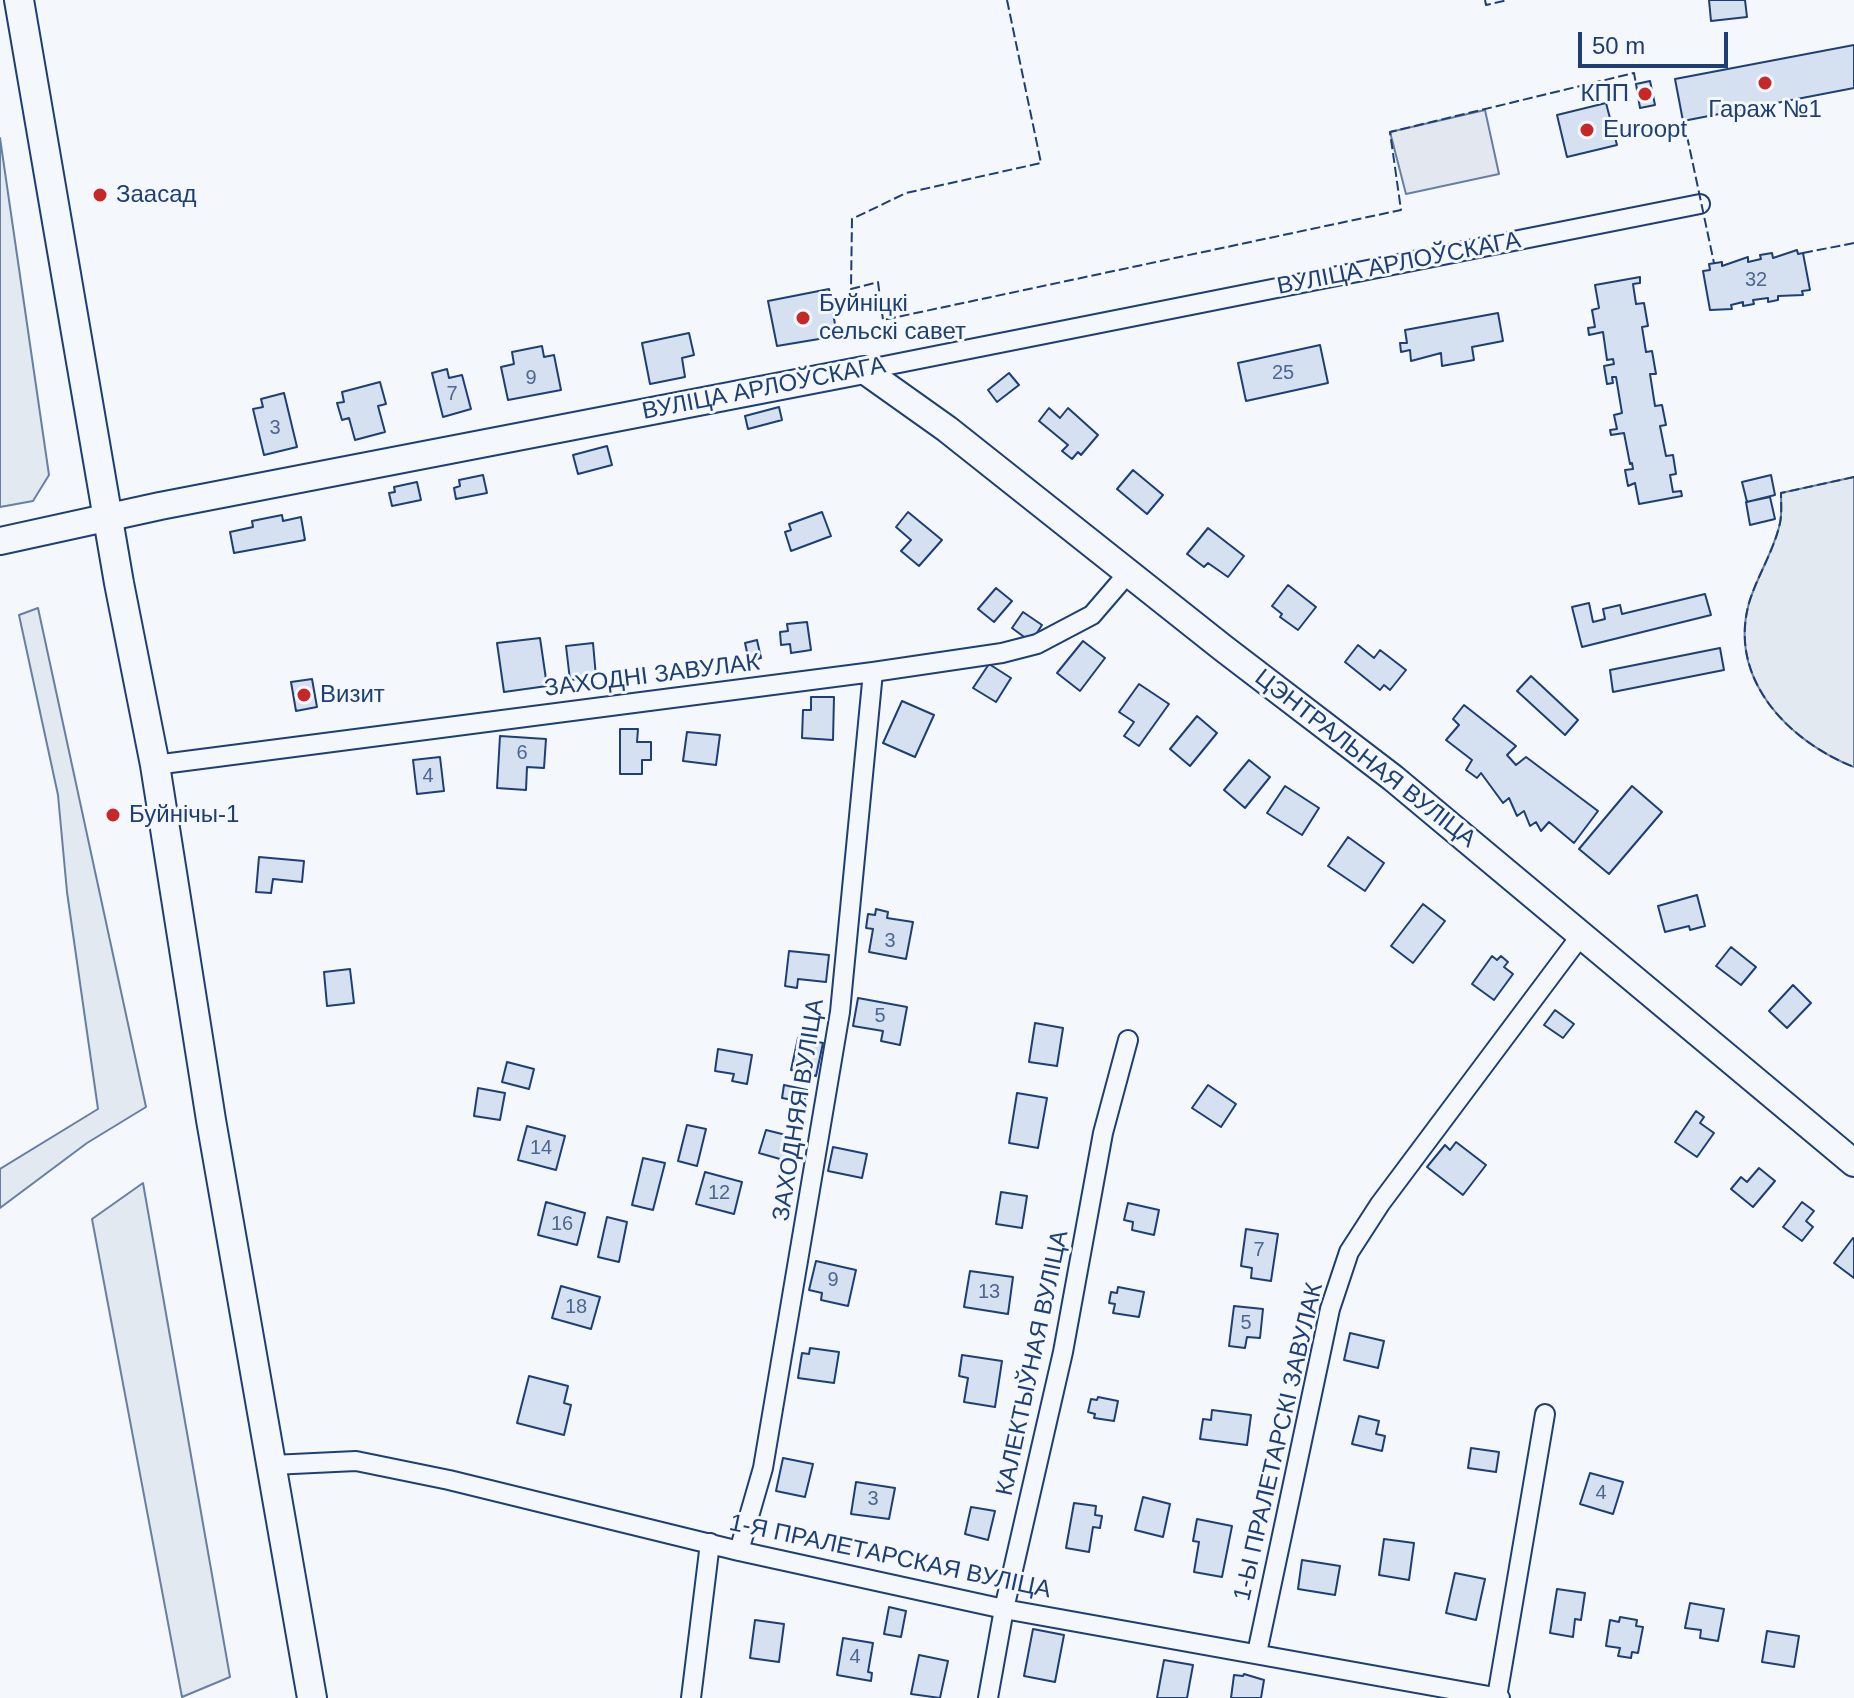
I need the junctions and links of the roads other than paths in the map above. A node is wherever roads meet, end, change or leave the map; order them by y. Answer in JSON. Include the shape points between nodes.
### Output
{"nodes":[{"id":1,"x":19,"y":0,"type":"edge"},
{"id":2,"x":1700,"y":204,"type":"dead end"},
{"id":3,"x":864,"y":370,"type":"junction"},
{"id":4,"x":109,"y":517,"type":"junction"},
{"id":5,"x":0,"y":541,"type":"edge"},
{"id":6,"x":1129,"y":572,"type":"junction"},
{"id":7,"x":873,"y":672,"type":"junction"},
{"id":8,"x":155,"y":765,"type":"junction"},
{"id":9,"x":1582,"y":934,"type":"junction"},
{"id":10,"x":1128,"y":1040,"type":"dead end"},
{"id":11,"x":1854,"y":1163,"type":"edge"},
{"id":12,"x":1545,"y":1414,"type":"dead end"},
{"id":13,"x":272,"y":1465,"type":"junction"},
{"id":14,"x":710,"y":1543,"type":"junction"},
{"id":15,"x":739,"y":1551,"type":"junction"},
{"id":16,"x":1004,"y":1609,"type":"junction"},
{"id":17,"x":1257,"y":1653,"type":"junction"},
{"id":18,"x":312,"y":1698,"type":"edge"},
{"id":19,"x":691,"y":1698,"type":"edge"},
{"id":20,"x":988,"y":1698,"type":"edge"},
{"id":21,"x":1499,"y":1698,"type":"edge"}],
"edges":[{"from":1,"to":4,"type":"main road"},
{"from":2,"to":3,"type":"street","name":"ВУЛІЦА АРЛОЎСКАГА"},
{"from":3,"to":4,"type":"street","name":"ВУЛІЦА АРЛОЎСКАГА"},
{"from":3,"to":6,"type":"street","name":"ЦЭНТРАЛЬНАЯ ВУЛІЦА"},
{"from":4,"to":5,"type":"street","name":"ВУЛІЦА АРЛОЎСКАГА"},
{"from":4,"to":8,"type":"main road"},
{"from":6,"to":7,"type":"street","name":"ЗАХОДНІ ЗАВУЛАК","via":[[1092,615],[1037,644]]},
{"from":6,"to":9,"type":"street","name":"ЦЭНТРАЛЬНАЯ ВУЛІЦА"},
{"from":7,"to":8,"type":"street","name":"ЗАХОДНІ ЗАВУЛАК"},
{"from":7,"to":15,"type":"street","name":"ЗАХОДНЯЯ ВУЛІЦА","via":[[840,1012],[763,1468]]},
{"from":8,"to":13,"type":"main road"},
{"from":9,"to":11,"type":"street","name":"ЦЭНТРАЛЬНАЯ ВУЛІЦА"},
{"from":9,"to":17,"type":"street","name":"1-Ы ПРАЛЕТАРСКІ ЗАВУЛАК","via":[[1349,1252],[1330,1309]]},
{"from":10,"to":16,"type":"street","name":"КАЛЕКТЫЎНАЯ ВУЛІЦА","via":[[1103,1133],[1063,1352]]},
{"from":12,"to":21,"type":"street"},
{"from":13,"to":14,"type":"street","name":"1-Я ПРАЛЕТАРСКАЯ ВУЛІЦА","via":[[356,1461]]},
{"from":13,"to":18,"type":"main road"},
{"from":14,"to":15,"type":"street","name":"1-Я ПРАЛЕТАРСКАЯ ВУЛІЦА"},
{"from":14,"to":19,"type":"street"},
{"from":15,"to":16,"type":"street","name":"1-Я ПРАЛЕТАРСКАЯ ВУЛІЦА"},
{"from":16,"to":17,"type":"street","name":"1-Я ПРАЛЕТАРСКАЯ ВУЛІЦА"},
{"from":16,"to":20,"type":"street","name":"КАЛЕКТЫЎНАЯ ВУЛІЦА"},
{"from":17,"to":21,"type":"street","name":"1-Я ПРАЛЕТАРСКАЯ ВУЛІЦА"}]}
